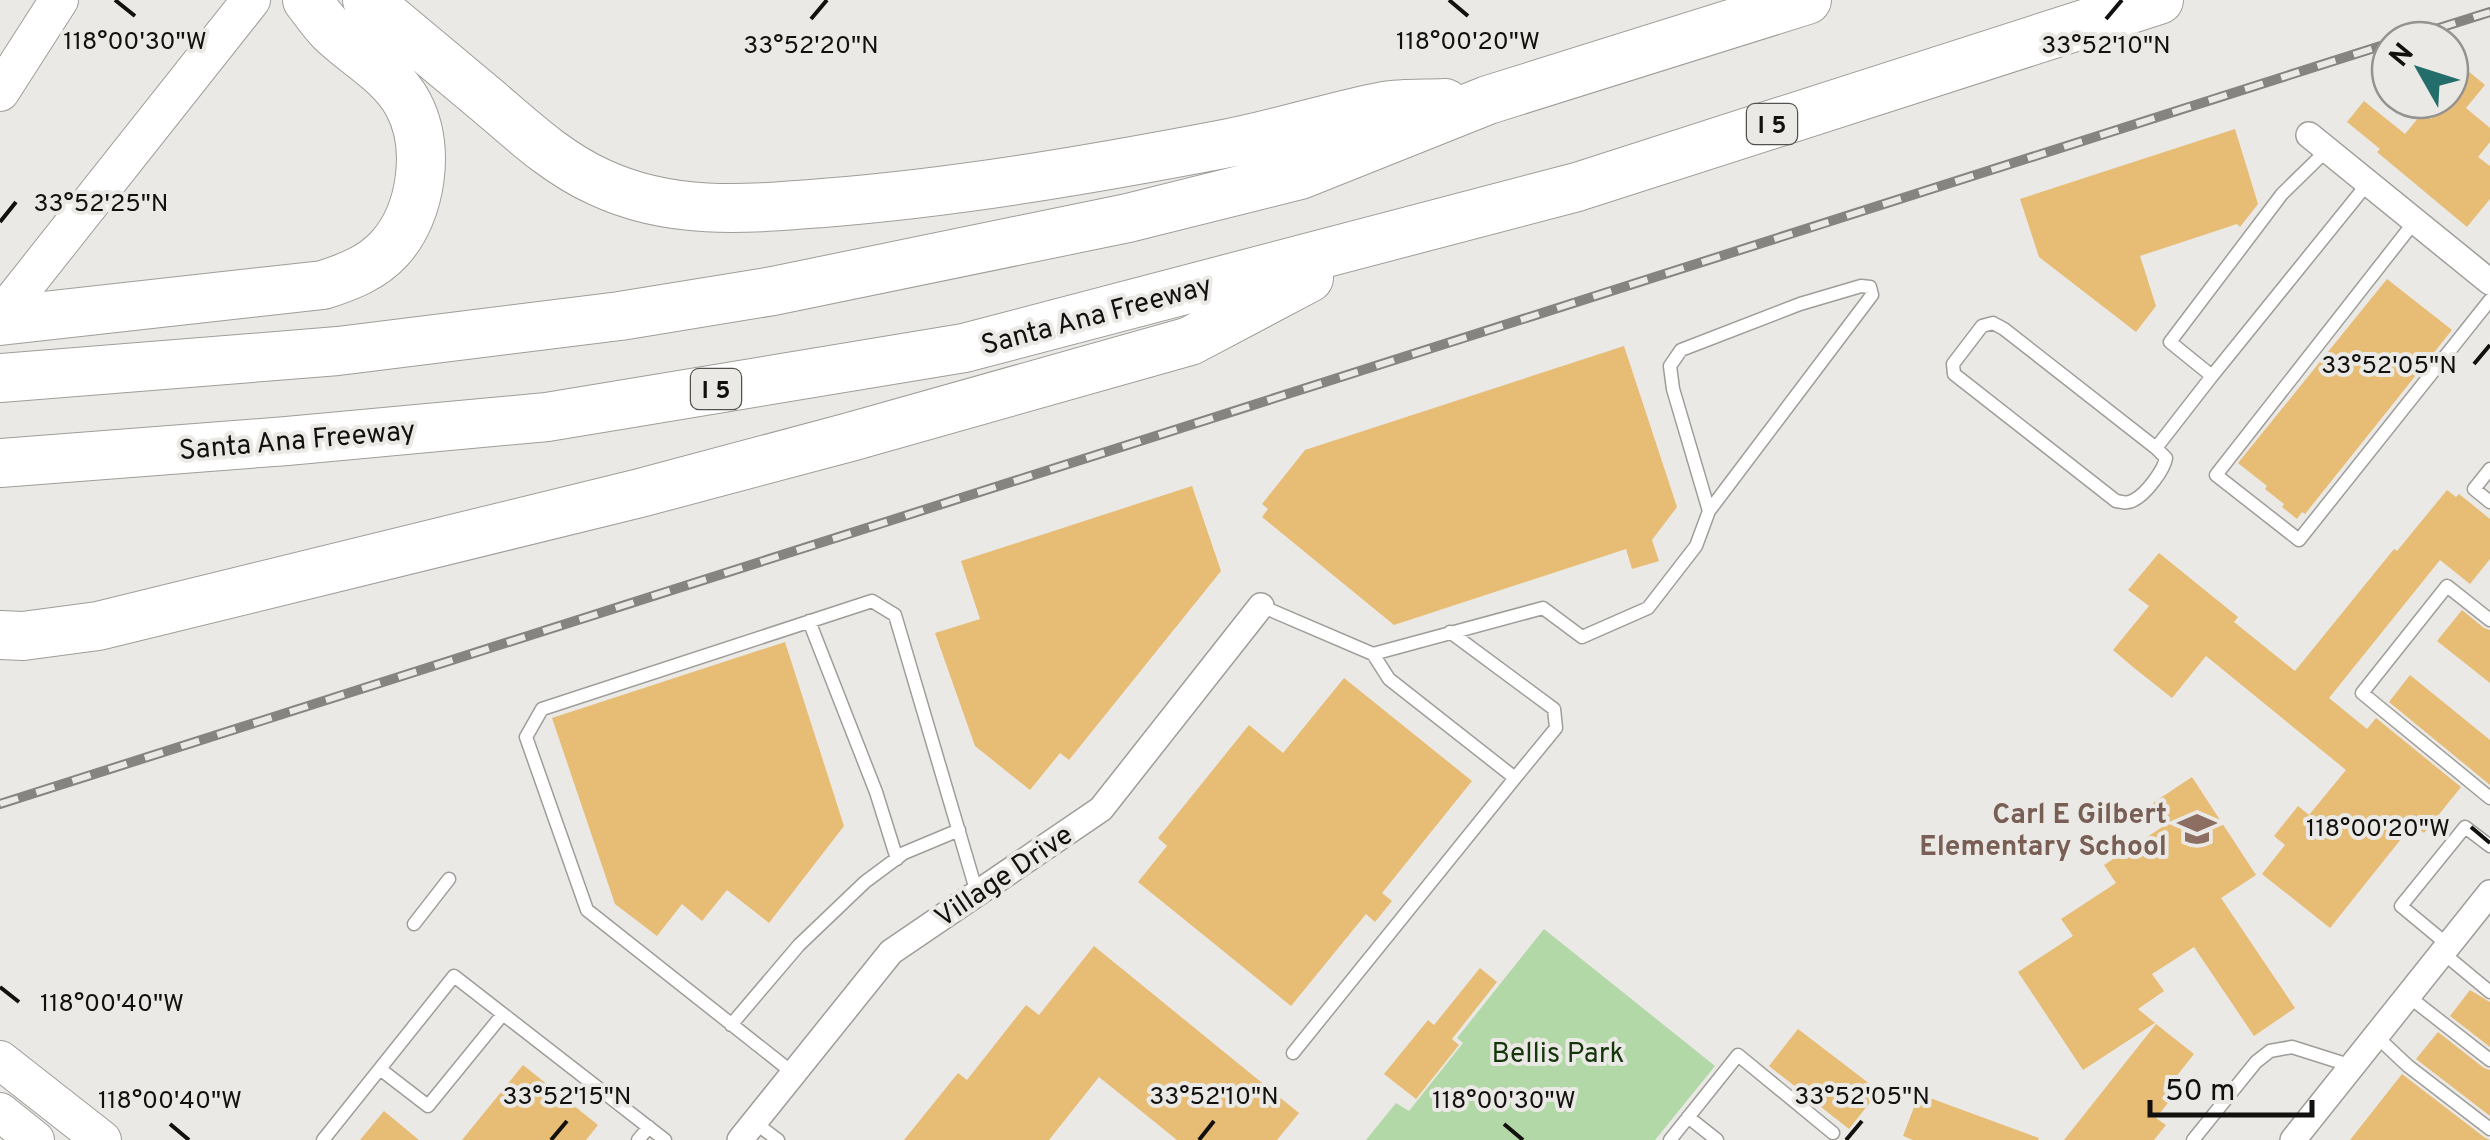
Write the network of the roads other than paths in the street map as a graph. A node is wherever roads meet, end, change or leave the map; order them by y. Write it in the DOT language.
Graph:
graph roads {
  1 [pos="60,0"];
  2 [pos="252,0"];
  3 [pos="307,0"];
  4 [pos="367,0"];
  5 [pos="1807,0"];
  6 [pos="2159,0"];
  7 [pos="0,92"];
  8 [pos="1488,100"];
  9 [pos="2318,143"];
  10 [pos="2368,184"];
  11 [pos="2414,221"];
  12 [pos="1383,239"];
  13 [pos="2490,282"];
  14 [pos="2490,300"];
  15 [pos="0,319"];
  16 [pos="2212,376"];
  17 [pos="0,378"];
  18 [pos="62,388"];
  19 [pos="0,407"];
  20 [pos="2156,448"];
  21 [pos="18,462"];
  22 [pos="2490,469"];
  23 [pos="2490,502"];
  24 [pos="1709,511"];
  25 [pos="1262,606"];
  26 [pos="2490,620"];
  27 [pos="809,621"];
  28 [pos="1450,632"];
  29 [pos="0,635"];
  30 [pos="1373,654"];
  31 [pos="1515,778"];
  32 [pos="2490,798"];
  33 [pos="960,830"];
  34 [pos="2490,846"];
  35 [pos="897,858"];
  36 [pos="449,880"];
  37 [pos="977,893"];
  38 [pos="2490,893"];
  39 [pos="414,924"];
  40 [pos="2446,949"];
  41 [pos="2490,992"];
  42 [pos="2408,996"];
  43 [pos="503,1014"];
  44 [pos="731,1024"];
  45 [pos="2376,1036"];
  46 [pos="1293,1053"];
  47 [pos="0,1060"];
  48 [pos="2490,1060"];
  49 [pos="2352,1066"];
  50 [pos="380,1069"];
  51 [pos="793,1073"];
  52 [pos="0,1112"];
  53 [pos="1688,1117"];
  54 [pos="649,1127"];
  55 [pos="2490,1129"];
  56 [pos="746,1131"];
  57 [pos="1833,1133"];
  58 [pos="35,1140"];
  59 [pos="102,1140"];
  60 [pos="323,1140"];
  61 [pos="638,1140"];
  62 [pos="666,1140"];
  63 [pos="778,1140"];
  64 [pos="1670,1140"];
  65 [pos="1717,1140"];
  66 [pos="2192,1140"];
  67 [pos="2293,1140"];
  1 -- 7 [label="main road"];
  2 -- 15 [label="main road"];
  3 -- 15 [label="highway"];
  4 -- 8 [label="highway"];
  5 -- 8 [label="highway"];
  6 -- 12 [label="highway, Santa Ana Freeway / I 5"];
  8 -- 18 [label="highway"];
  9 -- 10 [label="street"];
  9 -- 16 [label="lane"];
  10 -- 11 [label="street"];
  10 -- 16 [label="lane"];
  11 -- 13 [label="street"];
  11 -- 14 [label="lane"];
  12 -- 21 [label="highway, Santa Ana Freeway / I 5"];
  12 -- 29 [label="highway"];
  16 -- 20 [label="lane"];
  17 -- 18 [label="highway"];
  18 -- 19 [label="highway"];
  20 -- 20 [label="lane"];
  22 -- 23 [label="lane"];
  24 -- 24 [label="lane"];
  24 -- 28 [label="lane"];
  25 -- 30 [label="lane"];
  25 -- 37 [label="street, Village Drive"];
  26 -- 32 [label="lane"];
  27 -- 33 [label="lane"];
  27 -- 35 [label="lane"];
  27 -- 44 [label="lane"];
  28 -- 30 [label="lane"];
  28 -- 31 [label="lane"];
  30 -- 31 [label="lane"];
  31 -- 46 [label="lane"];
  33 -- 35 [label="lane"];
  33 -- 37 [label="lane"];
  34 -- 40 [label="lane"];
  35 -- 44 [label="lane"];
  36 -- 39 [label="lane"];
  37 -- 51 [label="street, Village Drive"];
  38 -- 40 [label="street"];
  40 -- 41 [label="lane"];
  40 -- 42 [label="street"];
  42 -- 45 [label="street"];
  42 -- 48 [label="lane"];
  43 -- 50 [label="lane"];
  43 -- 50 [label="lane"];
  43 -- 54 [label="lane"];
  44 -- 51 [label="lane"];
  45 -- 49 [label="street"];
  45 -- 55 [label="lane"];
  47 -- 59 [label="main road"];
  49 -- 66 [label="lane"];
  49 -- 67 [label="street"];
  50 -- 60 [label="lane"];
  51 -- 56 [label="street, Village Drive"];
  52 -- 58 [label="main road"];
  53 -- 57 [label="lane"];
  53 -- 64 [label="lane"];
  53 -- 65 [label="lane"];
  54 -- 61 [label="lane"];
  54 -- 62 [label="lane"];
  56 -- 63 [label="lane"];
}
